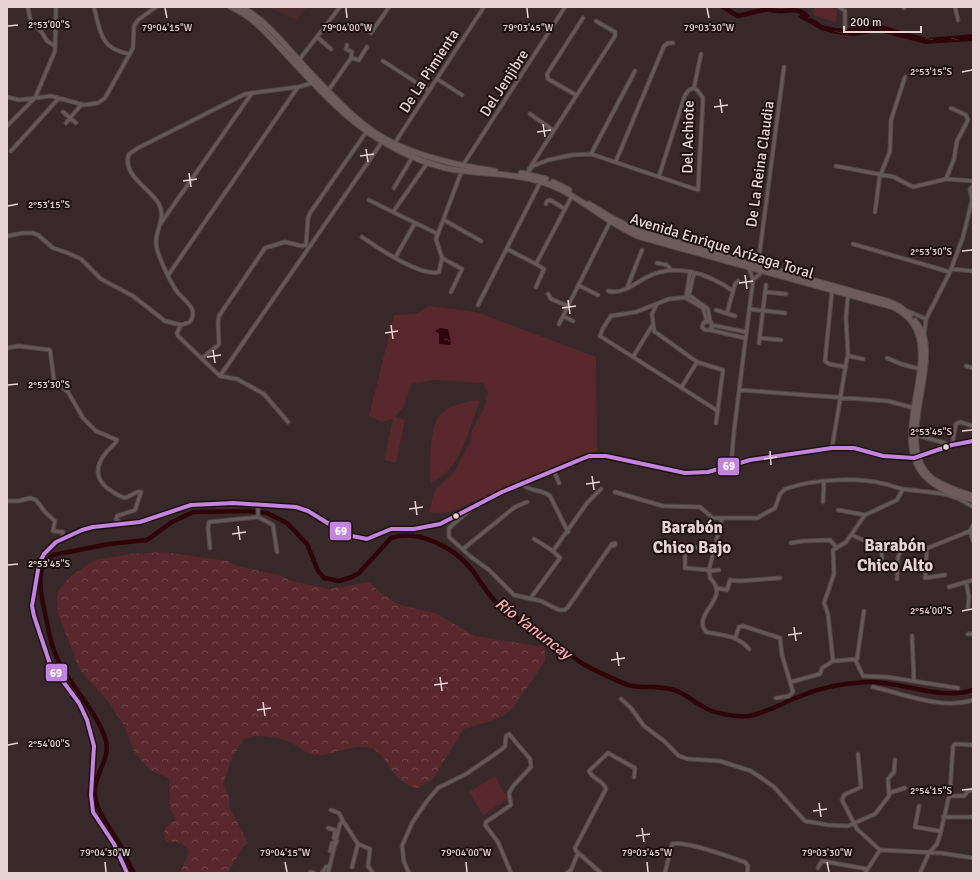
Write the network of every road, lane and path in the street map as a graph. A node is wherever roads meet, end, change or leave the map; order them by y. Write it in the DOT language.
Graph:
graph roads {
  1 [pos="28,7"];
  2 [pos="56,7"];
  3 [pos="94,7"];
  4 [pos="156,7"];
  5 [pos="231,7"];
  6 [pos="241,7"];
  7 [pos="340,7"];
  8 [pos="389,7"];
  9 [pos="484,7"];
  10 [pos="565,7"];
  11 [pos="839,7"];
  12 [pos="955,7"];
  13 [pos="584,18"];
  14 [pos="958,20"];
  15 [pos="596,21"];
  16 [pos="845,28"];
  17 [pos="371,33"];
  18 [pos="317,37"];
  19 [pos="674,44"];
  20 [pos="347,45"];
  21 [pos="55,46"];
  22 [pos="367,47"];
  23 [pos="331,49"];
  24 [pos="130,54"];
  25 [pos="701,54"];
  26 [pos="351,58"];
  27 [pos="299,60"];
  28 [pos="383,61"];
  29 [pos="784,66"];
  30 [pos="635,71"];
  31 [pos="905,77"];
  32 [pos="437,79"];
  33 [pos="316,82"];
  34 [pos="298,87"];
  35 [pos="694,88"];
  36 [pos="428,90"];
  37 [pos="328,91"];
  38 [pos="252,93"];
  39 [pos="462,95"];
  40 [pos="576,95"];
  41 [pos="35,98"];
  42 [pos="59,98"];
  43 [pos="8,99"];
  44 [pos="81,105"];
  45 [pos="951,108"];
  46 [pos="63,112"];
  47 [pos="530,114"];
  48 [pos="70,118"];
  49 [pos="66,123"];
  50 [pos="76,123"];
  51 [pos="7,126"];
  52 [pos="553,130"];
  53 [pos="367,131"];
  54 [pos="382,142"];
  55 [pos="393,146"];
  56 [pos="11,151"];
  57 [pos="591,154"];
  58 [pos="413,156"];
  59 [pos="616,161"];
  60 [pos="428,162"];
  61 [pos="836,166"];
  62 [pos="464,169"];
  63 [pos="526,174"];
  64 [pos="881,174"];
  65 [pos="659,176"];
  66 [pos="946,179"];
  67 [pos="973,180"];
  68 [pos="541,181"];
  69 [pos="973,186"];
  70 [pos="394,188"];
  71 [pos="572,196"];
  72 [pos="369,200"];
  73 [pos="546,204"];
  74 [pos="565,209"];
  75 [pos="393,212"];
  76 [pos="875,212"];
  77 [pos="968,218"];
  78 [pos="444,220"];
  79 [pos="611,220"];
  80 [pos="973,221"];
  81 [pos="162,223"];
  82 [pos="415,223"];
  83 [pos="438,234"];
  84 [pos="7,236"];
  85 [pos="362,238"];
  86 [pos="481,241"];
  87 [pos="853,244"];
  88 [pos="507,249"];
  89 [pos="642,250"];
  90 [pos="395,258"];
  91 [pos="442,258"];
  92 [pos="657,263"];
  93 [pos="536,264"];
  94 [pos="758,265"];
  95 [pos="749,268"];
  96 [pos="672,270"];
  97 [pos="951,270"];
  98 [pos="762,272"];
  99 [pos="973,272"];
  100 [pos="692,273"];
  101 [pos="169,274"];
  102 [pos="753,280"];
  103 [pos="738,281"];
  104 [pos="578,285"];
  105 [pos="766,285"];
  106 [pos="536,287"];
  107 [pos="627,288"];
  108 [pos="608,291"];
  109 [pos="733,291"];
  110 [pos="832,291"];
  111 [pos="451,292"];
  112 [pos="765,292"];
  113 [pos="548,294"];
  114 [pos="786,294"];
  115 [pos="852,294"];
  116 [pos="598,295"];
  117 [pos="688,297"];
  118 [pos="659,302"];
  119 [pos="478,305"];
  120 [pos="568,306"];
  121 [pos="748,309"];
  122 [pos="716,310"];
  123 [pos="763,310"];
  124 [pos="905,310"];
  125 [pos="727,313"];
  126 [pos="785,313"];
  127 [pos="563,316"];
  128 [pos="735,316"];
  129 [pos="926,319"];
  130 [pos="573,321"];
  131 [pos="710,322"];
  132 [pos="559,324"];
  133 [pos="181,326"];
  134 [pos="652,326"];
  135 [pos="710,330"];
  136 [pos="746,332"];
  137 [pos="745,338"];
  138 [pos="760,338"];
  139 [pos="924,338"];
  140 [pos="781,340"];
  141 [pos="759,343"];
  142 [pos="7,348"];
  143 [pos="848,356"];
  144 [pos="633,357"];
  145 [pos="203,358"];
  146 [pos="887,358"];
  147 [pos="863,359"];
  148 [pos="697,362"];
  149 [pos="966,366"];
  150 [pos="846,367"];
  151 [pos="973,368"];
  152 [pos="920,369"];
  153 [pos="220,376"];
  154 [pos="681,388"];
  155 [pos="739,390"];
  156 [pos="841,398"];
  157 [pos="914,408"];
  158 [pos="718,410"];
  159 [pos="288,422"];
  160 [pos="716,424"];
  161 [pos="973,426"];
  162 [pos="916,435"];
  163 [pos="973,441"];
  164 [pos="950,446"];
  165 [pos="832,448"];
  166 [pos="916,457"];
  167 [pos="731,466"];
  168 [pos="554,471"];
  169 [pos="824,482"];
  170 [pos="522,484"];
  171 [pos="559,484"];
  172 [pos="602,489"];
  173 [pos="903,489"];
  174 [pos="615,492"];
  175 [pos="973,496"];
  176 [pos="965,498"];
  177 [pos="973,500"];
  178 [pos="7,501"];
  179 [pos="527,502"];
  180 [pos="823,502"];
  181 [pos="258,507"];
  182 [pos="473,507"];
  183 [pos="973,507"];
  184 [pos="838,510"];
  185 [pos="865,515"];
  186 [pos="258,516"];
  187 [pos="722,518"];
  188 [pos="123,524"];
  189 [pos="973,526"];
  190 [pos="970,531"];
  191 [pos="568,532"];
  192 [pos="852,535"];
  193 [pos="62,538"];
  194 [pos="534,539"];
  195 [pos="973,541"];
  196 [pos="791,543"];
  197 [pos="611,546"];
  198 [pos="836,547"];
  199 [pos="210,548"];
  200 [pos="714,548"];
  201 [pos="927,548"];
  202 [pos="463,549"];
  203 [pos="553,551"];
  204 [pos="277,552"];
  205 [pos="882,558"];
  206 [pos="719,570"];
  207 [pos="708,571"];
  208 [pos="945,575"];
  209 [pos="780,578"];
  210 [pos="897,578"];
  211 [pos="973,580"];
  212 [pos="966,582"];
  213 [pos="949,587"];
  214 [pos="717,588"];
  215 [pos="530,599"];
  216 [pos="968,607"];
  217 [pos="864,611"];
  218 [pos="968,634"];
  219 [pos="973,634"];
  220 [pos="912,636"];
  221 [pos="735,638"];
  222 [pos="749,649"];
  223 [pos="855,659"];
  224 [pos="833,661"];
  225 [pos="914,681"];
  226 [pos="791,682"];
  227 [pos="873,687"];
  228 [pos="958,688"];
  229 [pos="776,698"];
  230 [pos="621,699"];
  231 [pos="973,700"];
  232 [pos="973,745"];
  233 [pos="858,754"];
  234 [pos="895,760"];
  235 [pos="634,777"];
  236 [pos="905,788"];
  237 [pos="973,790"];
  238 [pos="889,793"];
  239 [pos="949,796"];
  240 [pos="919,806"];
  241 [pos="331,810"];
  242 [pos="943,817"];
  243 [pos="973,817"];
  244 [pos="343,821"];
  245 [pos="853,824"];
  246 [pos="328,828"];
  247 [pos="940,831"];
  248 [pos="337,842"];
  249 [pos="358,844"];
  250 [pos="880,850"];
  251 [pos="330,851"];
  252 [pos="578,853"];
  253 [pos="929,853"];
  254 [pos="973,858"];
  255 [pos="330,866"];
  256 [pos="352,867"];
  257 [pos="818,868"];
  258 [pos="866,871"];
  259 [pos="310,872"];
  260 [pos="127,873"];
  261 [pos="314,873"];
  262 [pos="322,873"];
  263 [pos="328,873"];
  264 [pos="373,873"];
  265 [pos="409,873"];
  266 [pos="511,873"];
  267 [pos="567,873"];
  268 [pos="601,873"];
  269 [pos="665,873"];
  270 [pos="747,873"];
  271 [pos="920,873"];
  1 -- 21 [label="street"];
  2 -- 21 [label="street"];
  3 -- 24 [label="street"];
  4 -- 24 [label="street"];
  5 -- 33 [label="main road, Avenida Enrique Arízaga Toral"];
  6 -- 27 [label="main road, Avenida Enrique Arízaga Toral"];
  7 -- 18 [label="street"];
  8 -- 17 [label="street"];
  9 -- 32 [label="street, De La Pimienta"];
  10 -- 62 [label="street, Del Jenjibre"];
  11 -- 16 [label="street"];
  12 -- 14 [label="street"];
  13 -- 40 [label="street"];
  15 -- 40 [label="street"];
  18 -- 23 [label="street"];
  18 -- 27 [label="street"];
  19 -- 59 [label="street"];
  20 -- 26 [label="street"];
  21 -- 41 [label="street"];
  22 -- 26 [label="street"];
  24 -- 44 [label="street"];
  25 -- 35 [label="street"];
  26 -- 37 [label="street"];
  27 -- 33 [label="main road, Avenida Enrique Arízaga Toral"];
  28 -- 36 [label="street"];
  29 -- 94 [label="street, De La Reina Claudia"];
  30 -- 57 [label="street"];
  31 -- 64 [label="street"];
  32 -- 36 [label="street, De La Pimienta"];
  32 -- 39 [label="street"];
  33 -- 34 [label="street"];
  33 -- 37 [label="main road, Avenida Enrique Arízaga Toral"];
  33 -- 53 [label="main road, Avenida Enrique Arízaga Toral"];
  34 -- 38 [label="street"];
  34 -- 101 [label="street"];
  35 -- 65 [label="street, Del Achiote"];
  35 -- 65 [label="street, Del Achiote"];
  36 -- 55 [label="street, De La Pimienta"];
  37 -- 55 [label="main road, Avenida Enrique Arízaga Toral"];
  38 -- 81 [label="street"];
  38 -- 81 [label="street"];
  40 -- 52 [label="street"];
  41 -- 42 [label="street"];
  41 -- 43 [label="street"];
  41 -- 51 [label="street"];
  42 -- 44 [label="street"];
  42 -- 56 [label="street"];
  44 -- 48 [label="street"];
  45 -- 66 [label="street"];
  46 -- 48 [label="street"];
  47 -- 52 [label="street"];
  48 -- 49 [label="street"];
  48 -- 50 [label="street"];
  52 -- 63 [label="street"];
  53 -- 54 [label="main road, Avenida Enrique Arízaga Toral"];
  53 -- 145 [label="street"];
  54 -- 55 [label="main road, Avenida Enrique Arízaga Toral"];
  54 -- 153 [label="street"];
  55 -- 58 [label="main road, Avenida Enrique Arízaga Toral"];
  55 -- 62 [label="main road, Avenida Enrique Arízaga Toral"];
  57 -- 59 [label="street"];
  57 -- 63 [label="street"];
  58 -- 60 [label="main road, Avenida Enrique Arízaga Toral"];
  58 -- 70 [label="street"];
  59 -- 65 [label="street"];
  60 -- 62 [label="main road, Avenida Enrique Arízaga Toral"];
  60 -- 75 [label="street"];
  61 -- 64 [label="street"];
  62 -- 63 [label="main road, Avenida Enrique Arízaga Toral"];
  62 -- 78 [label="street, Del Jenjibre"];
  63 -- 68 [label="main road, Avenida Enrique Arízaga Toral"];
  63 -- 79 [label="main road, Avenida Enrique Arízaga Toral"];
  64 -- 66 [label="street"];
  64 -- 76 [label="street"];
  66 -- 67 [label="street"];
  68 -- 71 [label="main road, Avenida Enrique Arízaga Toral"];
  68 -- 88 [label="street"];
  69 -- 77 [label="street"];
  71 -- 74 [label="street"];
  71 -- 79 [label="main road, Avenida Enrique Arízaga Toral"];
  72 -- 75 [label="street"];
  73 -- 74 [label="street"];
  74 -- 93 [label="street"];
  75 -- 82 [label="street"];
  77 -- 80 [label="street"];
  77 -- 97 [label="street"];
  78 -- 83 [label="street, Del Jenjibre"];
  78 -- 86 [label="street"];
  79 -- 94 [label="main road, Avenida Enrique Arízaga Toral"];
  79 -- 95 [label="main road, Avenida Enrique Arízaga Toral"];
  79 -- 104 [label="street"];
  81 -- 101 [label="street"];
  82 -- 83 [label="street"];
  82 -- 90 [label="street"];
  83 -- 91 [label="street"];
  84 -- 133 [label="street"];
  85 -- 90 [label="street"];
  87 -- 97 [label="street"];
  88 -- 93 [label="street"];
  88 -- 119 [label="street"];
  89 -- 107 [label="street"];
  90 -- 91 [label="street"];
  91 -- 111 [label="street"];
  92 -- 96 [label="street"];
  93 -- 106 [label="street"];
  94 -- 115 [label="main road, Avenida Enrique Arízaga Toral"];
  95 -- 98 [label="main road, Avenida Enrique Arízaga Toral"];
  95 -- 102 [label="street"];
  96 -- 100 [label="street"];
  96 -- 107 [label="street"];
  97 -- 99 [label="street"];
  97 -- 129 [label="street"];
  98 -- 102 [label="street"];
  98 -- 110 [label="main road, Avenida Enrique Arízaga Toral"];
  100 -- 109 [label="street"];
  100 -- 117 [label="street"];
  101 -- 133 [label="street"];
  102 -- 121 [label="street"];
  103 -- 109 [label="street"];
  104 -- 116 [label="street"];
  104 -- 120 [label="street"];
  105 -- 112 [label="street"];
  107 -- 108 [label="street"];
  109 -- 125 [label="street"];
  110 -- 115 [label="main road, Avenida Enrique Arízaga Toral"];
  110 -- 150 [label="street"];
  112 -- 114 [label="street"];
  112 -- 123 [label="street"];
  113 -- 120 [label="street"];
  115 -- 124 [label="main road, Avenida Enrique Arízaga Toral"];
  115 -- 143 [label="street"];
  115 -- 152 [label="main road, Avenida Enrique Arízaga Toral"];
  117 -- 118 [label="street"];
  117 -- 131 [label="street"];
  118 -- 134 [label="street"];
  118 -- 144 [label="street"];
  120 -- 127 [label="street"];
  121 -- 123 [label="street"];
  121 -- 136 [label="street"];
  122 -- 125 [label="street"];
  123 -- 126 [label="street"];
  123 -- 138 [label="street"];
  124 -- 129 [label="street"];
  124 -- 139 [label="main road, Avenida Enrique Arízaga Toral"];
  125 -- 128 [label="street"];
  127 -- 130 [label="street"];
  127 -- 132 [label="street"];
  129 -- 139 [label="street"];
  131 -- 135 [label="street"];
  131 -- 135 [label="street"];
  131 -- 136 [label="street"];
  133 -- 145 [label="street"];
  134 -- 144 [label="street"];
  134 -- 148 [label="street"];
  135 -- 137 [label="street"];
  136 -- 137 [label="street"];
  137 -- 155 [label="street"];
  138 -- 140 [label="street"];
  138 -- 141 [label="street"];
  139 -- 162 [label="main road, Avenida Enrique Arízaga Toral"];
  142 -- 188 [label="street"];
  143 -- 147 [label="street"];
  143 -- 150 [label="street"];
  144 -- 154 [label="street"];
  145 -- 153 [label="street"];
  146 -- 152 [label="street"];
  148 -- 154 [label="street"];
  148 -- 158 [label="street"];
  149 -- 151 [label="street"];
  150 -- 156 [label="street"];
  152 -- 157 [label="main road, Avenida Enrique Arízaga Toral"];
  153 -- 159 [label="street"];
  154 -- 158 [label="street"];
  155 -- 156 [label="street"];
  155 -- 167 [label="street"];
  156 -- 157 [label="street"];
  156 -- 165 [label="street"];
  157 -- 166 [label="main road, Avenida Enrique Arízaga Toral"];
  158 -- 160 [label="street"];
  161 -- 164 [label="street"];
  162 -- 164 [label="street"];
  162 -- 166 [label="main road, Avenida Enrique Arízaga Toral"];
  163 -- 164 [label="street"];
  164 -- 166 [label="street"];
  165 -- 166 [label="street"];
  165 -- 167 [label="street"];
  166 -- 176 [label="main road, Avenida Enrique Arízaga Toral"];
  167 -- 168 [label="street"];
  168 -- 170 [label="street"];
  168 -- 171 [label="street"];
  169 -- 173 [label="street"];
  169 -- 180 [label="street"];
  169 -- 187 [label="street"];
  170 -- 182 [label="street"];
  170 -- 191 [label="street"];
  172 -- 191 [label="street"];
  173 -- 176 [label="street"];
  173 -- 185 [label="street"];
  174 -- 187 [label="street"];
  175 -- 176 [label="main road, Avenida Enrique Arízaga Toral"];
  176 -- 177 [label="main road, Avenida Enrique Arízaga Toral"];
  176 -- 183 [label="street"];
  178 -- 193 [label="street"];
  179 -- 202 [label="street"];
  181 -- 182 [label="street"];
  181 -- 186 [label="street"];
  181 -- 188 [label="street"];
  182 -- 202 [label="street"];
  184 -- 185 [label="street"];
  185 -- 192 [label="street"];
  186 -- 199 [label="street"];
  186 -- 204 [label="street"];
  187 -- 200 [label="street"];
  188 -- 193 [label="street"];
  189 -- 190 [label="street"];
  190 -- 195 [label="street"];
  190 -- 201 [label="street"];
  191 -- 203 [label="street"];
  192 -- 198 [label="street"];
  192 -- 205 [label="street"];
  193 -- 260 [label="street"];
  194 -- 203 [label="street"];
  196 -- 198 [label="street"];
  197 -- 215 [label="street"];
  198 -- 224 [label="street"];
  200 -- 207 [label="street"];
  200 -- 207 [label="street"];
  201 -- 208 [label="street"];
  201 -- 210 [label="street"];
  202 -- 215 [label="street"];
  203 -- 215 [label="street"];
  206 -- 207 [label="street"];
  207 -- 214 [label="street"];
  209 -- 214 [label="street"];
  211 -- 212 [label="street"];
  212 -- 213 [label="street"];
  212 -- 216 [label="street"];
  214 -- 221 [label="street"];
  217 -- 223 [label="street"];
  218 -- 219 [label="street"];
  220 -- 225 [label="street"];
  221 -- 222 [label="street"];
  221 -- 226 [label="street"];
  223 -- 224 [label="street"];
  223 -- 225 [label="street"];
  224 -- 226 [label="street"];
  225 -- 228 [label="street"];
  226 -- 229 [label="street"];
  227 -- 231 [label="street"];
  230 -- 245 [label="street"];
  232 -- 239 [label="street"];
  233 -- 245 [label="street"];
  234 -- 238 [label="street"];
  235 -- 252 [label="street"];
  236 -- 238 [label="street"];
  237 -- 239 [label="street"];
  238 -- 245 [label="street"];
  239 -- 242 [label="street"];
  240 -- 247 [label="street"];
  241 -- 244 [label="street"];
  242 -- 243 [label="street"];
  242 -- 247 [label="street"];
  244 -- 248 [label="street"];
  244 -- 249 [label="street"];
  245 -- 250 [label="street"];
  246 -- 248 [label="street"];
  247 -- 253 [label="street"];
  248 -- 251 [label="street"];
  248 -- 255 [label="street"];
  249 -- 256 [label="street"];
  249 -- 264 [label="street"];
  250 -- 253 [label="street"];
  250 -- 258 [label="street"];
  252 -- 267 [label="street"];
  252 -- 268 [label="street"];
  253 -- 254 [label="street"];
  253 -- 271 [label="street"];
  255 -- 262 [label="street"];
  255 -- 263 [label="street"];
  257 -- 258 [label="street"];
  259 -- 261 [label="street"];
  265 -- 266 [label="street"];
  269 -- 270 [label="street"];
}
